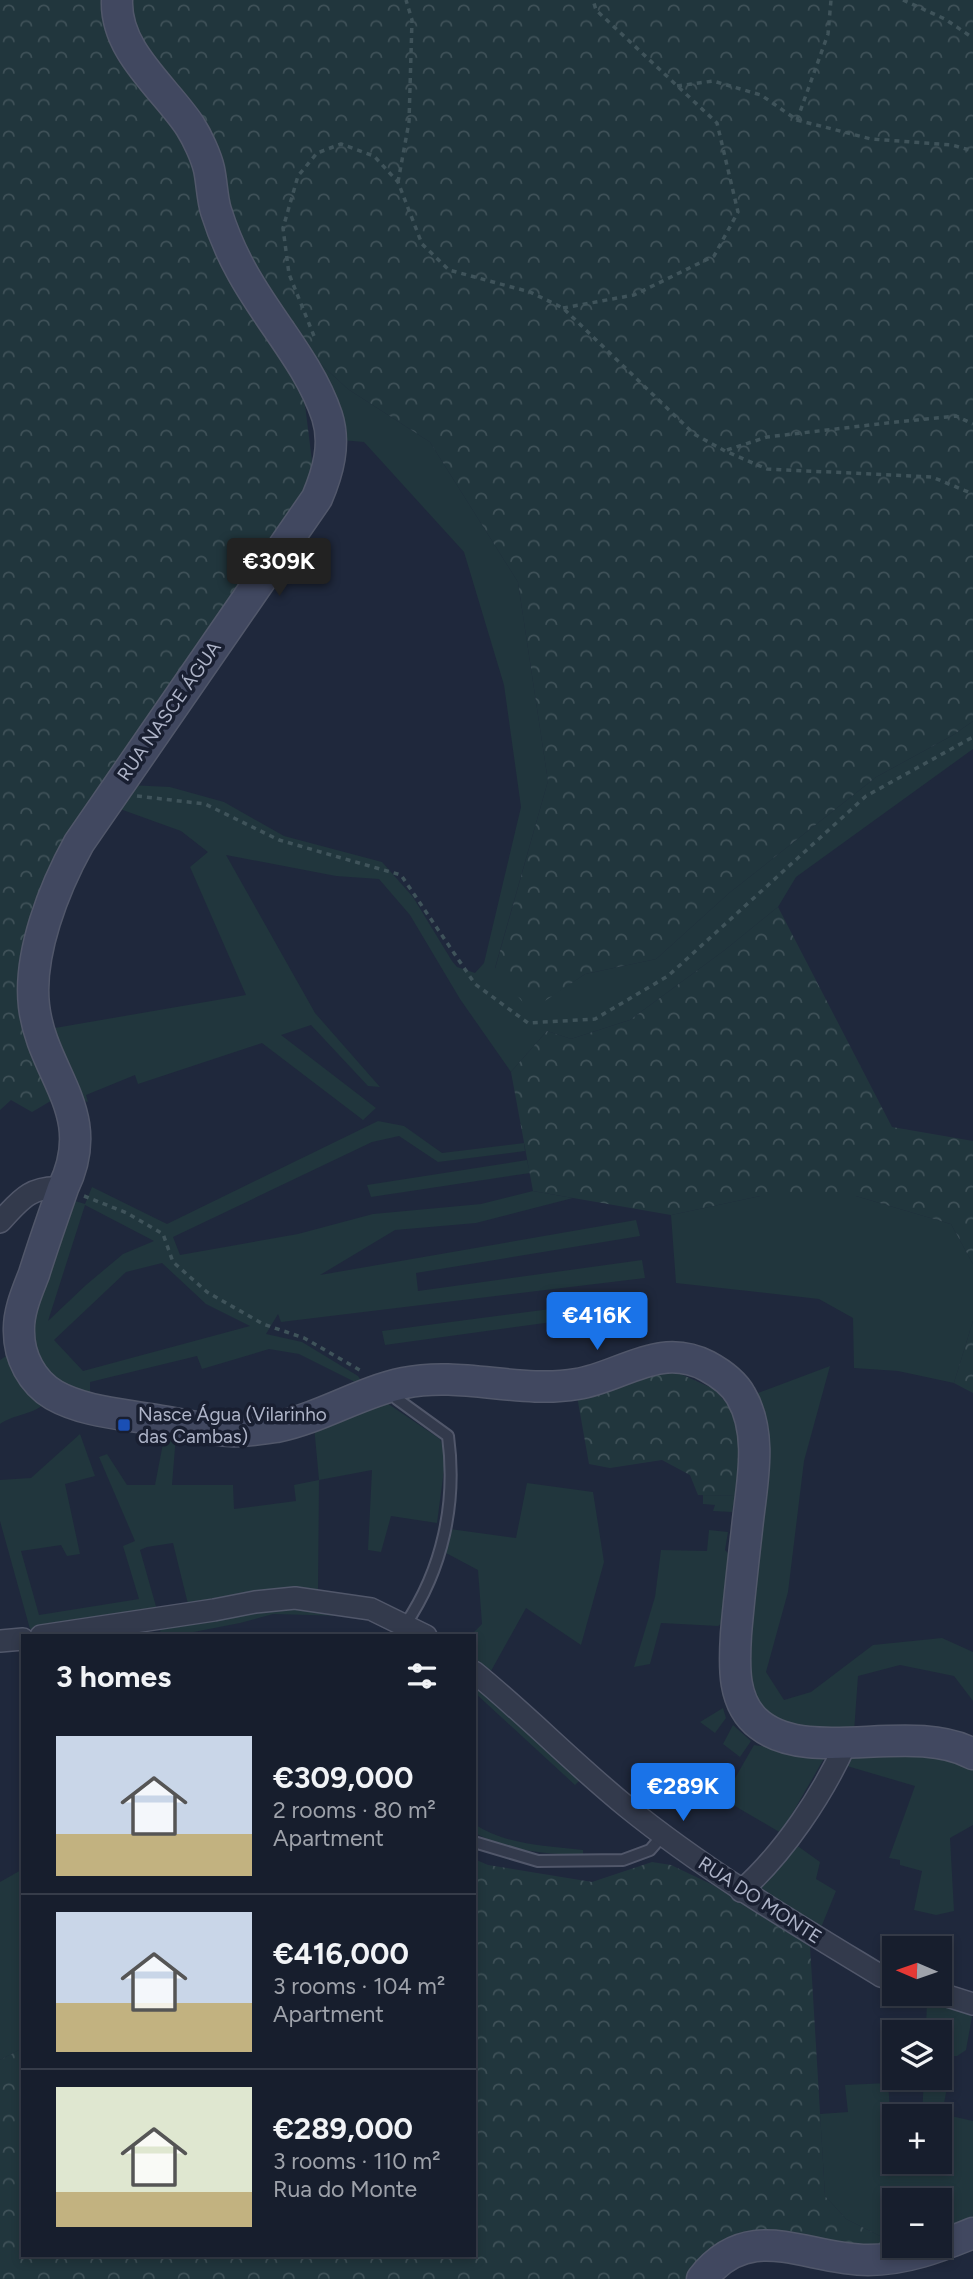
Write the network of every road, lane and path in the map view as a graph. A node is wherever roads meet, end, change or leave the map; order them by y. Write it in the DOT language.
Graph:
graph roads {
  1 [pos="117,0"];
  2 [pos="406,0"];
  3 [pos="593,0"];
  4 [pos="831,0"];
  5 [pos="903,0"];
  6 [pos="973,38"];
  7 [pos="677,86"];
  8 [pos="797,120"];
  9 [pos="973,150"];
  10 [pos="397,182"];
  11 [pos="563,308"];
  12 [pos="314,337"];
  13 [pos="973,424"];
  14 [pos="725,451"];
  15 [pos="973,494"];
  16 [pos="973,737"];
  17 [pos="115,789"];
  18 [pos="63,1188"];
  19 [pos="0,1222"];
  20 [pos="390,1387"];
  21 [pos="405,1625"];
  22 [pos="54,1634"];
  23 [pos="422,1634"];
  24 [pos="21,1639"];
  25 [pos="0,1641"];
  26 [pos="476,1674"];
  27 [pos="846,1742"];
  28 [pos="973,1754"];
  29 [pos="663,1835"];
  30 [pos="476,1843"];
  31 [pos="741,1891"];
  32 [pos="882,1976"];
  33 [pos="952,1997"];
  34 [pos="973,2004"];
  35 [pos="973,2233"];
  36 [pos="702,2279"];
  1 -- 17 [label="main road, RUA NASCE ÁGUA"];
  2 -- 10 [label="path"];
  3 -- 7 [label="path"];
  4 -- 8 [label="path"];
  5 -- 6 [label="path"];
  7 -- 8 [label="path"];
  7 -- 11 [label="path"];
  8 -- 9 [label="path"];
  10 -- 11 [label="path"];
  10 -- 12 [label="path"];
  11 -- 14 [label="path"];
  13 -- 14 [label="path"];
  14 -- 15 [label="path"];
  16 -- 17 [label="path"];
  17 -- 18 [label="main road, RUA NASCE ÁGUA"];
  18 -- 19 [label="street"];
  18 -- 20 [label="path"];
  18 -- 20 [label="main road, RUA NASCE ÁGUA"];
  20 -- 21 [label="lane"];
  20 -- 27 [label="main road, RUA NASCE ÁGUA"];
  21 -- 22 [label="street"];
  21 -- 23 [label="street"];
  24 -- 25 [label="street"];
  26 -- 29 [label="street, RUA DO MONTE"];
  27 -- 28 [label="main road, RUA NASCE ÁGUA"];
  27 -- 31 [label="street"];
  29 -- 30 [label="lane"];
  29 -- 31 [label="street, RUA DO MONTE"];
  31 -- 32 [label="street, RUA DO MONTE"];
  33 -- 34 [label="street"];
  35 -- 36 [label="main road"];
}
